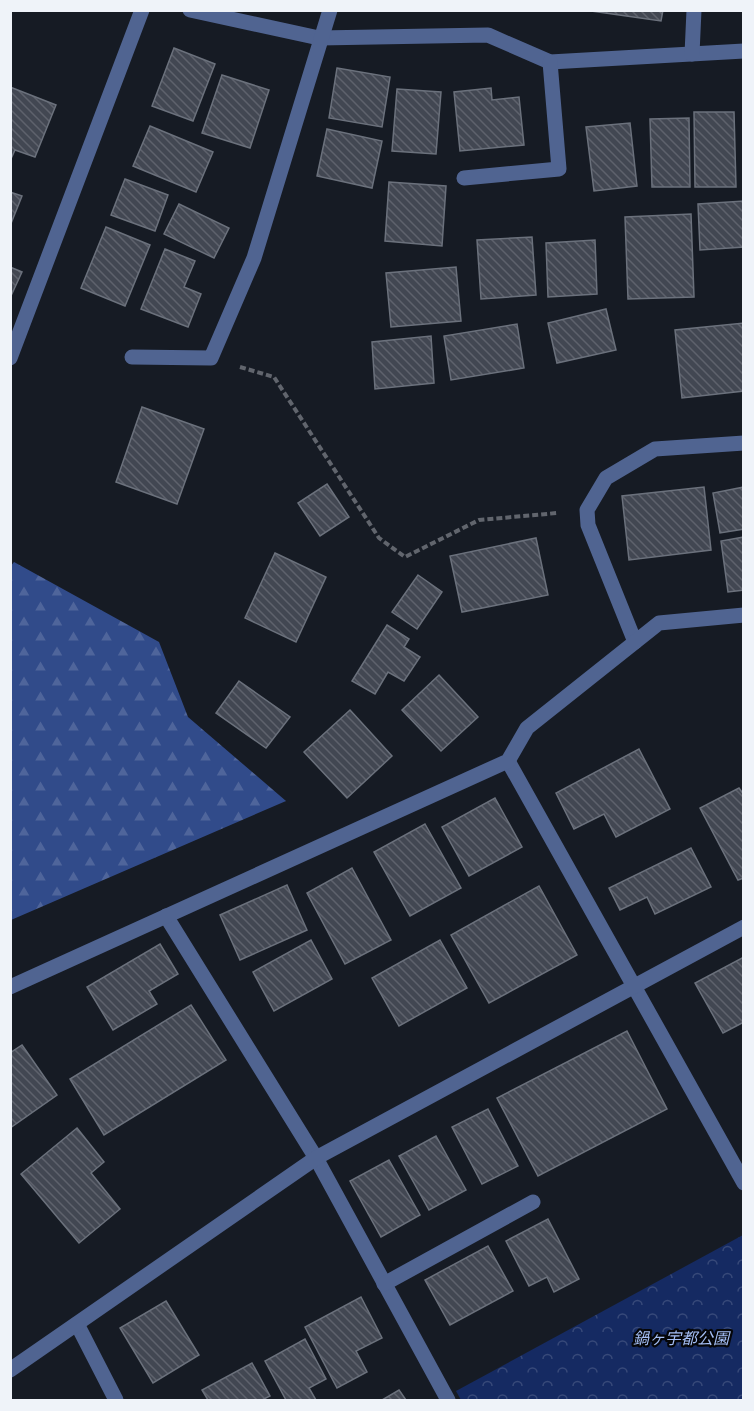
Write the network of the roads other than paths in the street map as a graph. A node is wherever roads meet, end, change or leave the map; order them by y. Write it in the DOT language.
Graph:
graph roads {
  1 [pos="142,10"];
  2 [pos="190,10"];
  3 [pos="330,10"];
  4 [pos="694,10"];
  5 [pos="319,38"];
  6 [pos="744,51"];
  7 [pos="692,54"];
  8 [pos="550,62"];
  9 [pos="465,178"];
  10 [pos="132,357"];
  11 [pos="10,358"];
  12 [pos="744,443"];
  13 [pos="744,615"];
  14 [pos="635,642"];
  15 [pos="508,761"];
  16 [pos="166,916"];
  17 [pos="744,927"];
  18 [pos="634,986"];
  19 [pos="10,987"];
  20 [pos="316,1158"];
  21 [pos="744,1183"];
  22 [pos="533,1202"];
  23 [pos="384,1284"];
  24 [pos="77,1324"];
  25 [pos="10,1370"];
  26 [pos="116,1401"];
  27 [pos="448,1401"];
  1 -- 11 [label="street"];
  2 -- 5 [label="street"];
  3 -- 5 [label="street"];
  4 -- 7 [label="street"];
  5 -- 8 [label="street"];
  5 -- 10 [label="street"];
  6 -- 7 [label="street"];
  7 -- 8 [label="street"];
  8 -- 9 [label="street"];
  12 -- 14 [label="street"];
  13 -- 14 [label="street"];
  14 -- 15 [label="street"];
  15 -- 16 [label="street"];
  15 -- 18 [label="street"];
  16 -- 19 [label="street"];
  16 -- 20 [label="street"];
  17 -- 18 [label="street"];
  18 -- 20 [label="street"];
  18 -- 21 [label="street"];
  20 -- 23 [label="street"];
  20 -- 24 [label="street"];
  22 -- 23 [label="street"];
  23 -- 27 [label="street"];
  24 -- 25 [label="street"];
  24 -- 26 [label="street"];
}
